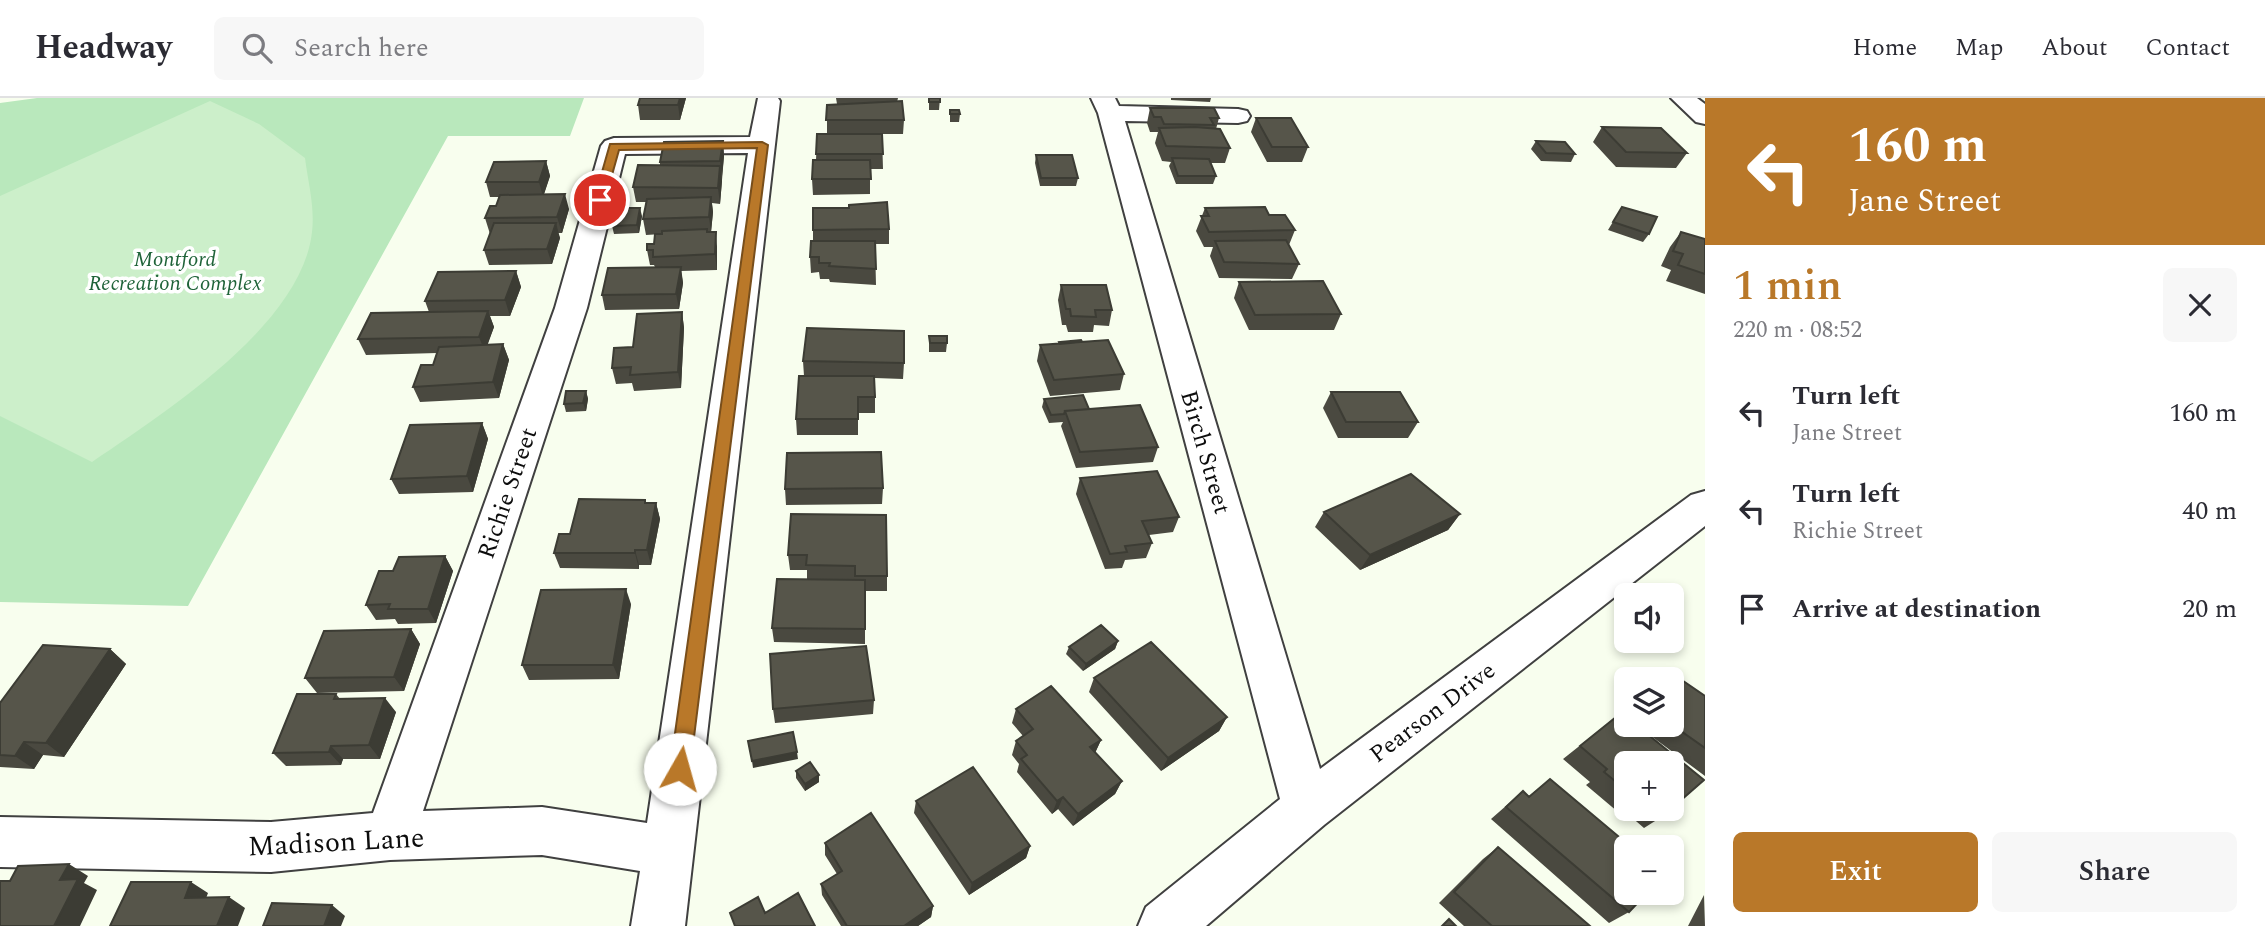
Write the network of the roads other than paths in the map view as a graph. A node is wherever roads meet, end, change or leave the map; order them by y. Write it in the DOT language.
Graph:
graph roads {
  1 [pos="1683,98"];
  2 [pos="768,101"];
  3 [pos="1106,105"];
  4 [pos="1238,116"];
  5 [pos="1705,117"];
  6 [pos="762,145"];
  7 [pos="1705,505"];
  8 [pos="1307,808"];
  9 [pos="390,836"];
  10 [pos="0,842"];
  11 [pos="670,851"];
  12 [pos="658,926"];
  13 [pos="1165,926"];
  1 -- 5 [label="street"];
  2 -- 6 [label="street"];
  3 -- 4 [label="street"];
  3 -- 8 [label="street, Birch Street"];
  6 -- 9 [label="street, Richie Street"];
  6 -- 11 [label="street"];
  7 -- 8 [label="street, Pearson Drive"];
  8 -- 13 [label="street, Pearson Drive"];
  9 -- 10 [label="street, Madison Lane"];
  9 -- 11 [label="street, Madison Lane"];
  11 -- 12 [label="street"];
}
